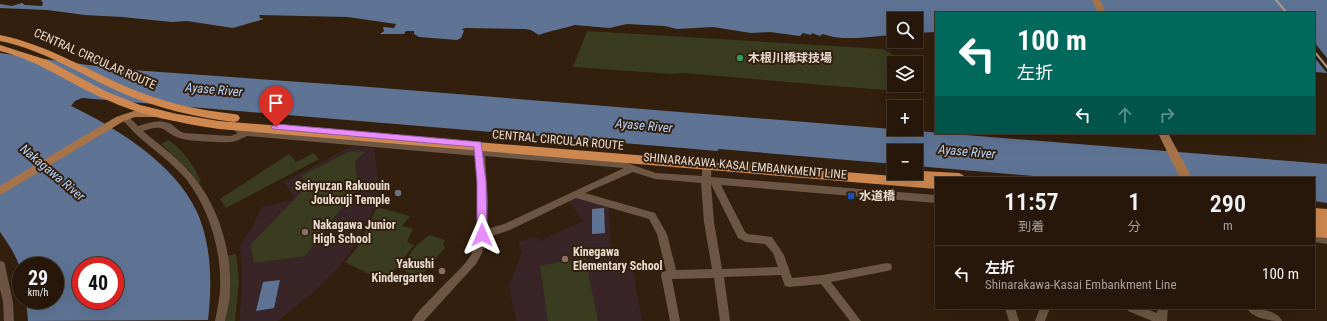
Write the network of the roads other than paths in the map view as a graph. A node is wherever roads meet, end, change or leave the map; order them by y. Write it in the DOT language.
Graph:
graph roads {
  1 [pos="1096,0"];
  2 [pos="1102,12"];
  3 [pos="0,38"];
  4 [pos="0,48"];
  5 [pos="120,119"];
  6 [pos="229,123"];
  7 [pos="137,130"];
  8 [pos="246,133"];
  9 [pos="1164,135"];
  10 [pos="479,148"];
  11 [pos="639,157"];
  12 [pos="707,162"];
  13 [pos="635,169"];
  14 [pos="887,172"];
  15 [pos="923,175"];
  16 [pos="946,177"];
  17 [pos="1185,177"];
  18 [pos="705,180"];
  19 [pos="716,181"];
  20 [pos="935,184"];
  21 [pos="935,184"];
  22 [pos="0,191"];
  23 [pos="575,194"];
  24 [pos="935,199"];
  25 [pos="1315,208"];
  26 [pos="1327,210"];
  27 [pos="1315,213"];
  28 [pos="1327,214"];
  29 [pos="1315,221"];
  30 [pos="1327,222"];
  31 [pos="1315,232"];
  32 [pos="1327,232"];
  33 [pos="482,235"];
  34 [pos="1315,238"];
  35 [pos="1327,240"];
  36 [pos="886,267"];
  37 [pos="1,270"];
  38 [pos="784,271"];
  39 [pos="719,273"];
  40 [pos="672,275"];
  41 [pos="823,279"];
  42 [pos="1010,309"];
  43 [pos="1045,309"];
  44 [pos="1134,309"];
  45 [pos="1163,309"];
  46 [pos="1254,309"];
  47 [pos="423,319"];
  48 [pos="9,321"];
  49 [pos="220,321"];
  50 [pos="675,321"];
  51 [pos="725,321"];
  52 [pos="856,321"];
  53 [pos="1014,321"];
  54 [pos="1040,321"];
  55 [pos="1162,321"];
  56 [pos="1276,321"];
  1 -- 2 [label="main road"];
  3 -- 14 [label="highway, CENTRAL CIRCULAR ROUTE"];
  4 -- 20 [label="highway, CENTRAL CIRCULAR ROUTE"];
  5 -- 6 [label="main road, SHINARAKAWA-KASAI EMBANKMENT LINE"];
  5 -- 7 [label="street"];
  5 -- 22 [label="main road, SHINARAKAWA-KASAI EMBANKMENT LINE"];
  6 -- 8 [label="street"];
  6 -- 10 [label="main road, SHINARAKAWA-KASAI EMBANKMENT LINE"];
  7 -- 8 [label="street"];
  7 -- 49 [label="street"];
  8 -- 10 [label="street"];
  9 -- 17 [label="main road"];
  10 -- 11 [label="main road, SHINARAKAWA-KASAI EMBANKMENT LINE"];
  10 -- 13 [label="street"];
  10 -- 33 [label="street"];
  11 -- 12 [label="main road, SHINARAKAWA-KASAI EMBANKMENT LINE"];
  11 -- 13 [label="street"];
  12 -- 18 [label="street"];
  12 -- 21 [label="main road, SHINARAKAWA-KASAI EMBANKMENT LINE"];
  13 -- 18 [label="street"];
  13 -- 23 [label="street"];
  15 -- 16 [label="highway, CENTRAL CIRCULAR ROUTE"];
  18 -- 19 [label="street"];
  18 -- 39 [label="street"];
  19 -- 24 [label="street"];
  19 -- 38 [label="street"];
  23 -- 33 [label="street"];
  23 -- 40 [label="street"];
  25 -- 26 [label="highway"];
  27 -- 28 [label="highway"];
  29 -- 30 [label="highway"];
  31 -- 32 [label="highway"];
  33 -- 47 [label="street"];
  34 -- 35 [label="street"];
  36 -- 41 [label="street"];
  37 -- 48 [label="street"];
  38 -- 39 [label="street"];
  38 -- 41 [label="street"];
  39 -- 40 [label="street"];
  39 -- 51 [label="street"];
  40 -- 50 [label="street"];
  41 -- 52 [label="street"];
  42 -- 53 [label="street"];
  43 -- 54 [label="street"];
  44 -- 55 [label="street"];
  45 -- 55 [label="street"];
  46 -- 56 [label="street"];
}
